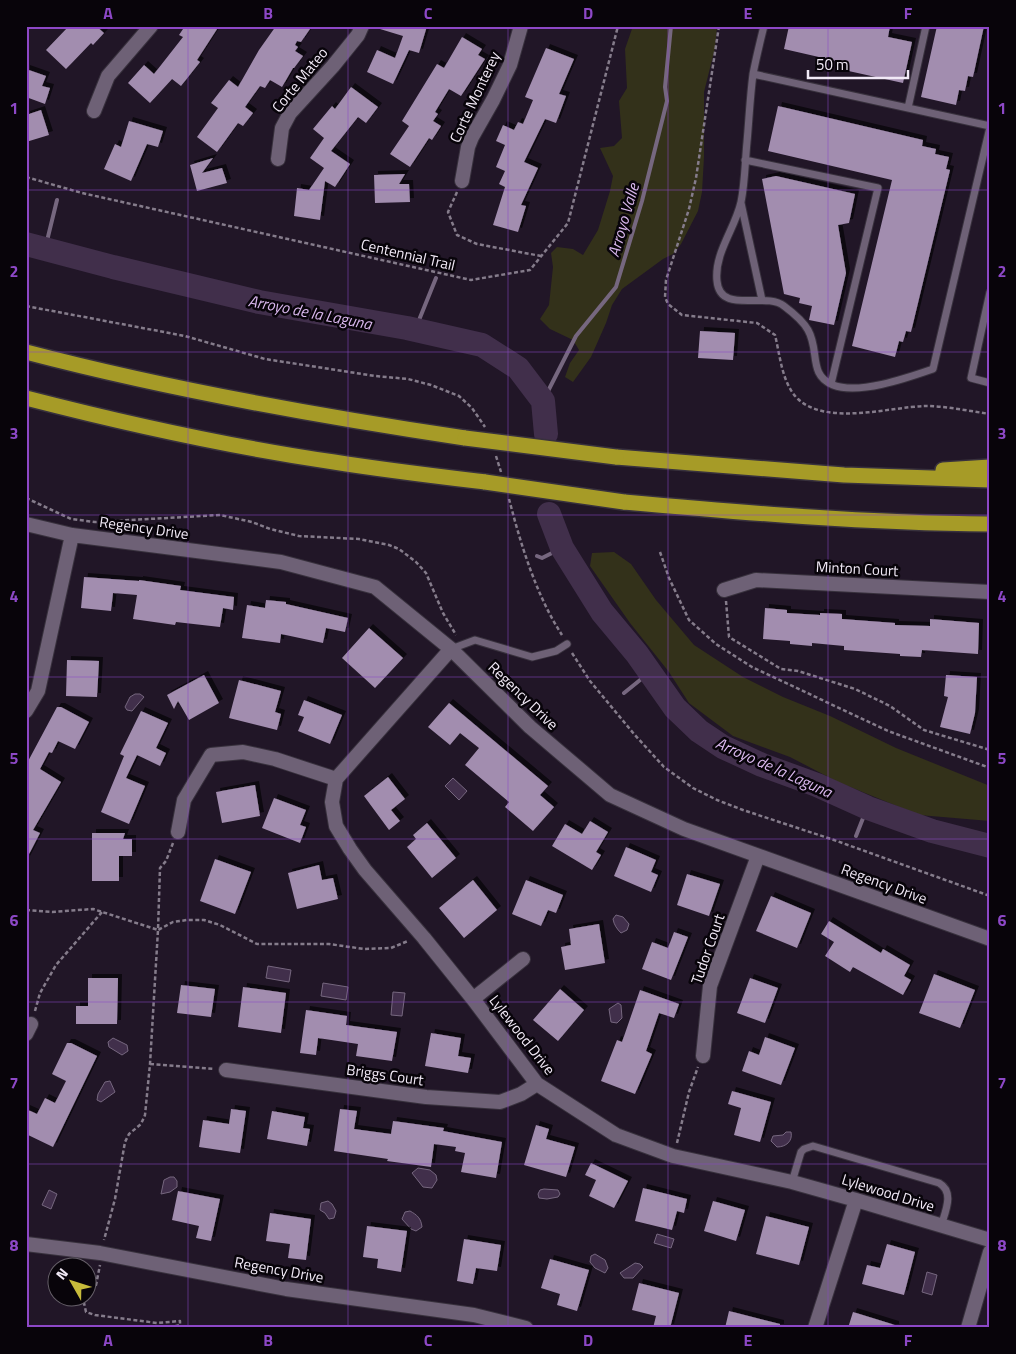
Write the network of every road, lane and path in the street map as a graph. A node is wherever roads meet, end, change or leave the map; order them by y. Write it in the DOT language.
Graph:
graph roads {
  1 [pos="151,26"];
  2 [pos="362,26"];
  3 [pos="521,26"];
  4 [pos="618,26"];
  5 [pos="764,26"];
  6 [pos="926,26"];
  7 [pos="753,74"];
  8 [pos="908,108"];
  9 [pos="94,111"];
  10 [pos="990,126"];
  11 [pos="278,159"];
  12 [pos="745,160"];
  13 [pos="26,177"];
  14 [pos="462,181"];
  15 [pos="741,203"];
  16 [pos="541,256"];
  17 [pos="990,292"];
  18 [pos="762,300"];
  19 [pos="26,306"];
  20 [pos="26,352"];
  21 [pos="990,383"];
  22 [pos="831,384"];
  23 [pos="26,398"];
  24 [pos="486,431"];
  25 [pos="493,448"];
  26 [pos="990,467"];
  27 [pos="502,474"];
  28 [pos="844,475"];
  29 [pos="990,480"];
  30 [pos="507,492"];
  31 [pos="26,498"];
  32 [pos="26,524"];
  33 [pos="990,524"];
  34 [pos="72,534"];
  35 [pos="660,552"];
  36 [pos="724,590"];
  37 [pos="990,592"];
  38 [pos="567,644"];
  39 [pos="451,649"];
  40 [pos="26,711"];
  41 [pos="990,750"];
  42 [pos="990,768"];
  43 [pos="336,779"];
  44 [pos="178,832"];
  45 [pos="758,856"];
  46 [pos="990,896"];
  47 [pos="26,910"];
  48 [pos="102,912"];
  49 [pos="158,930"];
  50 [pos="424,938"];
  51 [pos="990,939"];
  52 [pos="523,959"];
  53 [pos="473,1000"];
  54 [pos="29,1029"];
  55 [pos="702,1056"];
  56 [pos="150,1064"];
  57 [pos="226,1070"];
  58 [pos="537,1084"];
  59 [pos="673,1156"];
  60 [pos="792,1182"];
  61 [pos="856,1200"];
  62 [pos="941,1226"];
  63 [pos="990,1240"];
  64 [pos="26,1244"];
  65 [pos="990,1252"];
  66 [pos="100,1253"];
  67 [pos="98,1276"];
  68 [pos="85,1306"];
  69 [pos="168,1328"];
  70 [pos="526,1328"];
  71 [pos="815,1328"];
  72 [pos="968,1328"];
  1 -- 9 [label="street"];
  2 -- 11 [label="street, Corte Mateo"];
  3 -- 14 [label="street, Corte Monterey"];
  4 -- 16 [label="path, Centennial Trail"];
  5 -- 7 [label="lane"];
  6 -- 8 [label="lane"];
  7 -- 8 [label="lane"];
  7 -- 12 [label="lane"];
  8 -- 10 [label="lane"];
  10 -- 22 [label="lane"];
  12 -- 15 [label="lane"];
  12 -- 22 [label="lane"];
  13 -- 16 [label="path, Centennial Trail"];
  14 -- 16 [label="path"];
  15 -- 18 [label="lane"];
  15 -- 18 [label="lane"];
  17 -- 21 [label="lane"];
  18 -- 22 [label="lane"];
  19 -- 24 [label="path"];
  20 -- 28 [label="highway, bridge"];
  23 -- 33 [label="highway, bridge"];
  25 -- 27 [label="path"];
  26 -- 28 [label="highway"];
  28 -- 29 [label="highway"];
  30 -- 38 [label="path"];
  31 -- 39 [label="path"];
  32 -- 34 [label="street, Regency Drive"];
  34 -- 39 [label="street, Regency Drive"];
  34 -- 40 [label="street"];
  35 -- 42 [label="path"];
  36 -- 37 [label="street, Minton Court"];
  36 -- 41 [label="path"];
  38 -- 39 [label="lane"];
  38 -- 46 [label="path"];
  39 -- 43 [label="street"];
  39 -- 45 [label="street, Regency Drive"];
  43 -- 44 [label="street"];
  43 -- 50 [label="street, Lylewood Drive"];
  44 -- 49 [label="path"];
  45 -- 51 [label="street, Regency Drive"];
  45 -- 55 [label="street, Tudor Court"];
  47 -- 48 [label="path"];
  48 -- 49 [label="path"];
  48 -- 54 [label="path"];
  49 -- 50 [label="path"];
  49 -- 56 [label="path"];
  50 -- 53 [label="street, Lylewood Drive"];
  52 -- 53 [label="street"];
  53 -- 58 [label="street, Lylewood Drive"];
  55 -- 59 [label="path"];
  56 -- 57 [label="path"];
  56 -- 66 [label="path"];
  57 -- 58 [label="street, Briggs Court"];
  58 -- 59 [label="street, Lylewood Drive"];
  59 -- 60 [label="street, Lylewood Drive"];
  60 -- 61 [label="street, Lylewood Drive"];
  60 -- 62 [label="lane"];
  61 -- 62 [label="street, Lylewood Drive"];
  61 -- 71 [label="street"];
  62 -- 63 [label="street, Lylewood Drive"];
  64 -- 66 [label="street, Regency Drive"];
  65 -- 72 [label="street"];
  66 -- 67 [label="path"];
  66 -- 70 [label="street, Regency Drive"];
  68 -- 69 [label="path"];
}
